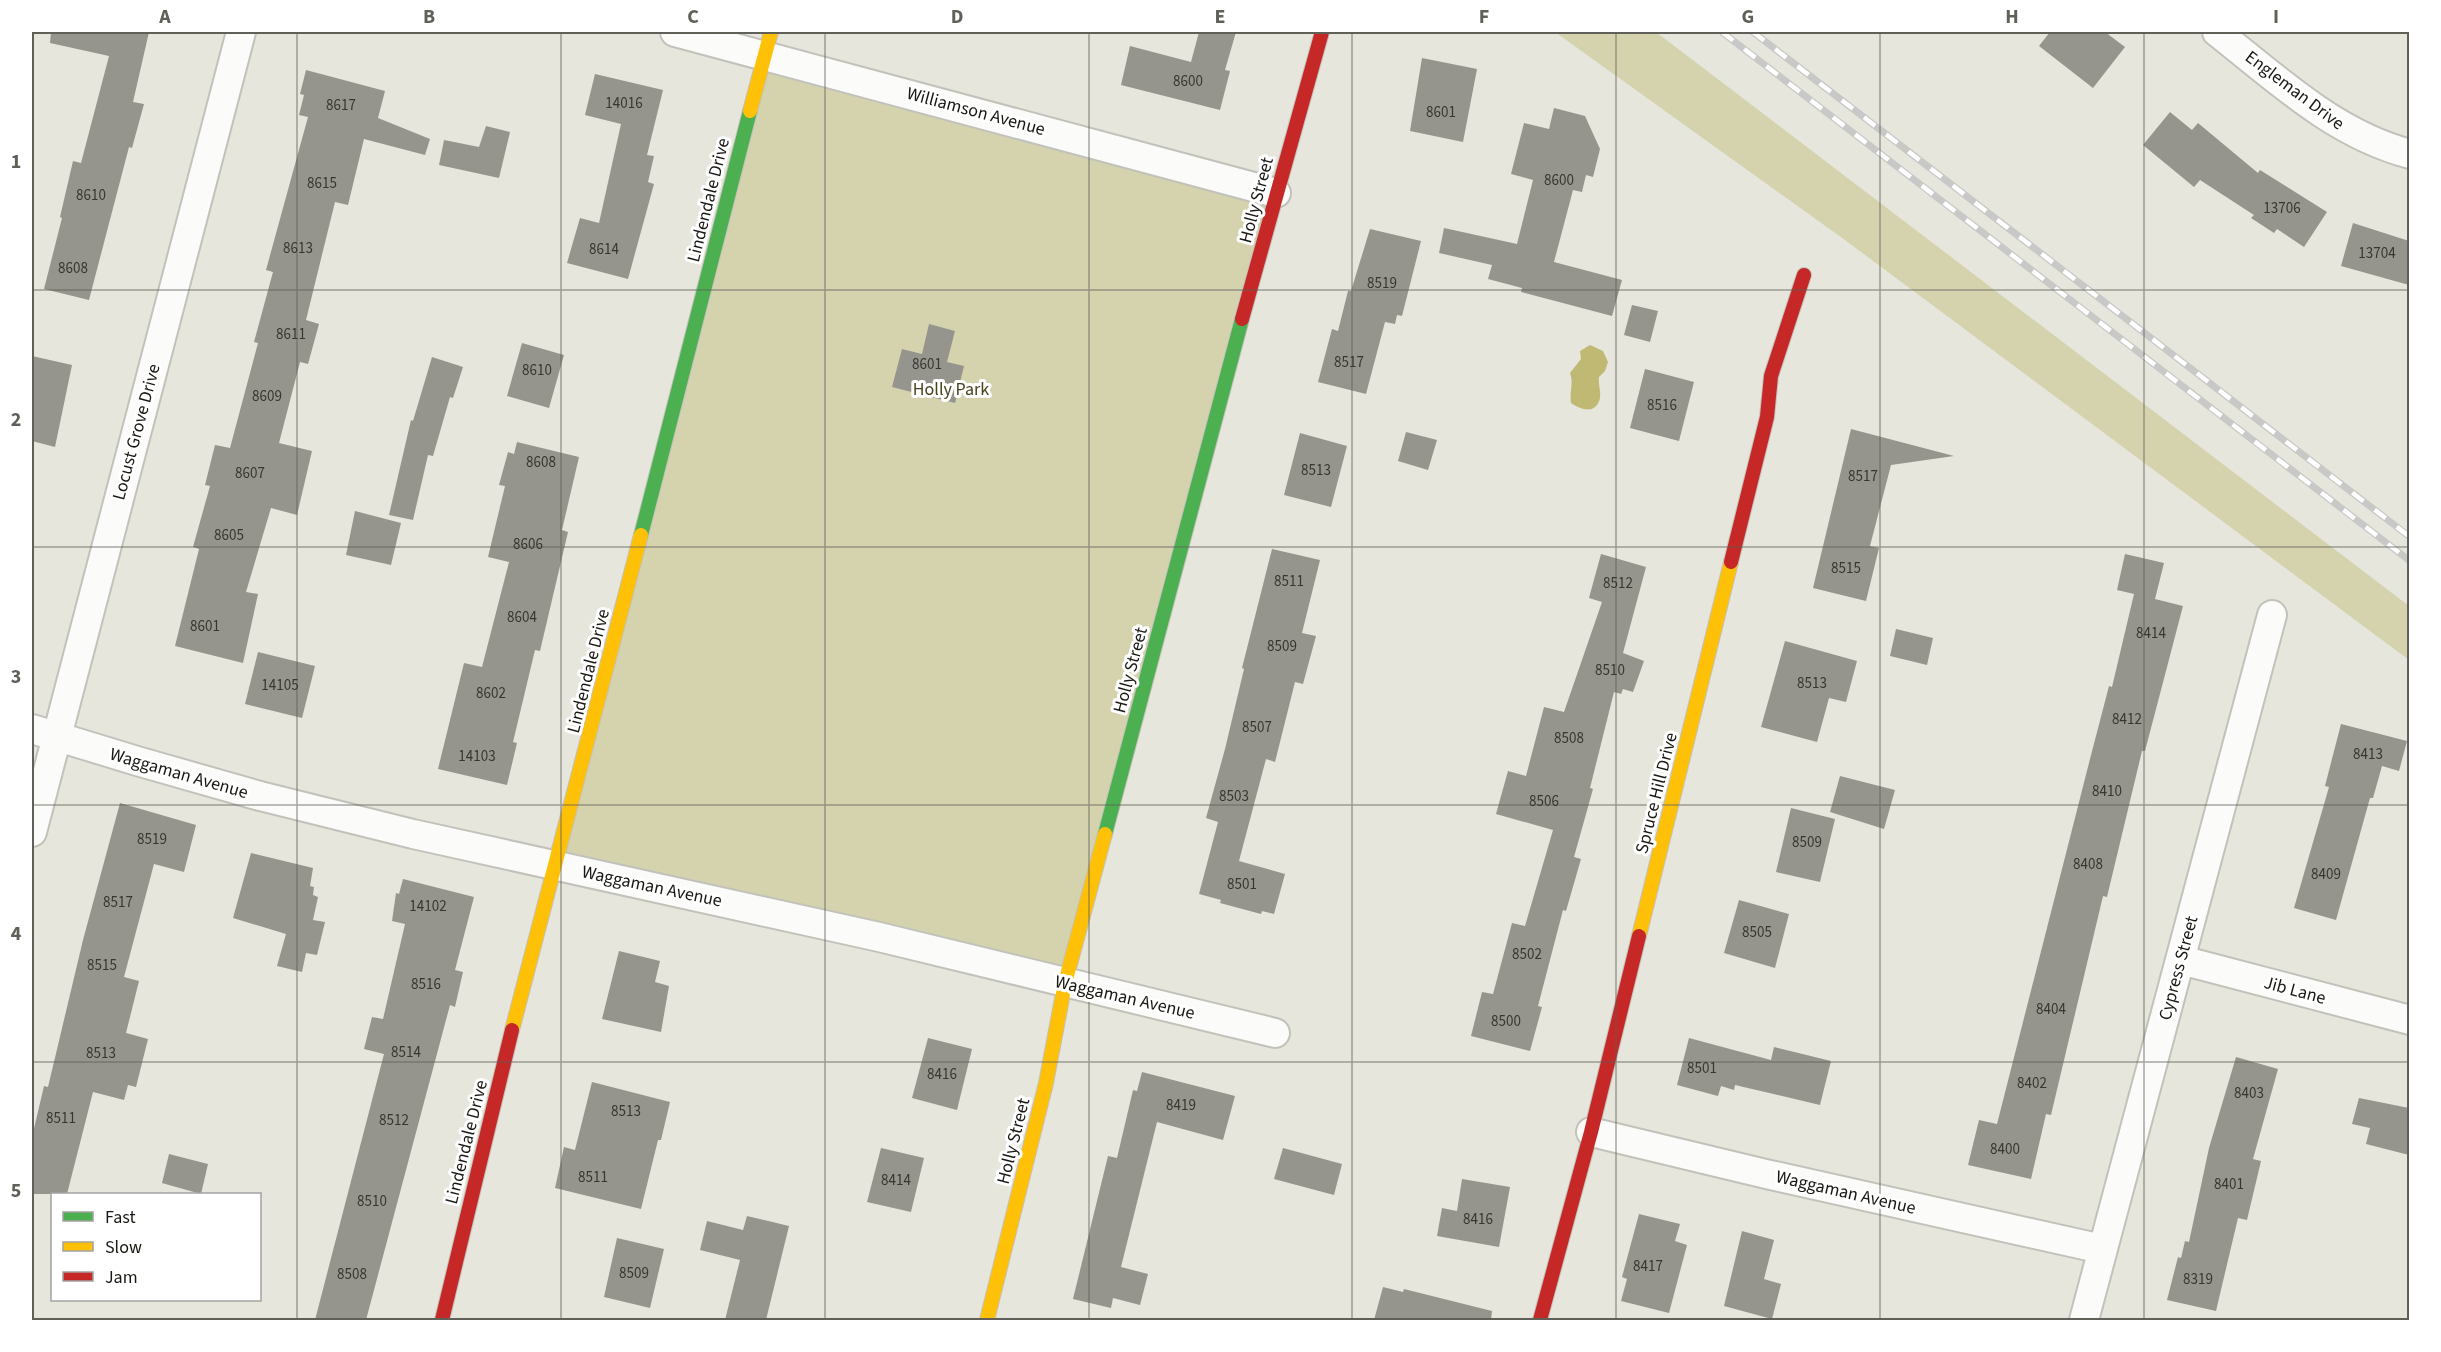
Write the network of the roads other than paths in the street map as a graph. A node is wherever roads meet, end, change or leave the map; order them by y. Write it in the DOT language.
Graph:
graph roads {
  1 [pos="241,32"];
  2 [pos="675,32"];
  3 [pos="1322,32"];
  4 [pos="2217,32"];
  5 [pos="768,43"];
  6 [pos="2409,153"];
  7 [pos="1276,193"];
  8 [pos="1804,274"];
  9 [pos="2272,615"];
  10 [pos="44,732"];
  11 [pos="32,832"];
  12 [pos="556,867"];
  13 [pos="2181,960"];
  14 [pos="1065,983"];
  15 [pos="2409,1020"];
  16 [pos="1275,1033"];
  17 [pos="1591,1132"];
  18 [pos="2102,1250"];
  19 [pos="442,1320"];
  20 [pos="987,1320"];
  21 [pos="1540,1320"];
  22 [pos="2084,1320"];
  1 -- 10 [label="street, Locust Grove Drive"];
  2 -- 5 [label="street, Williamson Avenue"];
  3 -- 7 [label="street, Holly Street"];
  4 -- 6 [label="street, Engleman Drive"];
  5 -- 7 [label="street, Williamson Avenue"];
  5 -- 12 [label="street, Lindendale Drive"];
  7 -- 14 [label="street, Holly Street"];
  8 -- 17 [label="street, Spruce Hill Drive"];
  9 -- 13 [label="street, Cypress Street"];
  10 -- 11 [label="street, Locust Grove Drive"];
  10 -- 12 [label="street, Waggaman Avenue"];
  12 -- 14 [label="street, Waggaman Avenue"];
  12 -- 19 [label="street, Lindendale Drive"];
  13 -- 15 [label="street, Jib Lane"];
  13 -- 18 [label="street, Cypress Street"];
  14 -- 16 [label="street, Waggaman Avenue"];
  14 -- 20 [label="street, Holly Street"];
  17 -- 18 [label="street, Waggaman Avenue"];
  17 -- 21 [label="street, Spruce Hill Drive"];
  18 -- 22 [label="street, Cypress Street"];
}
